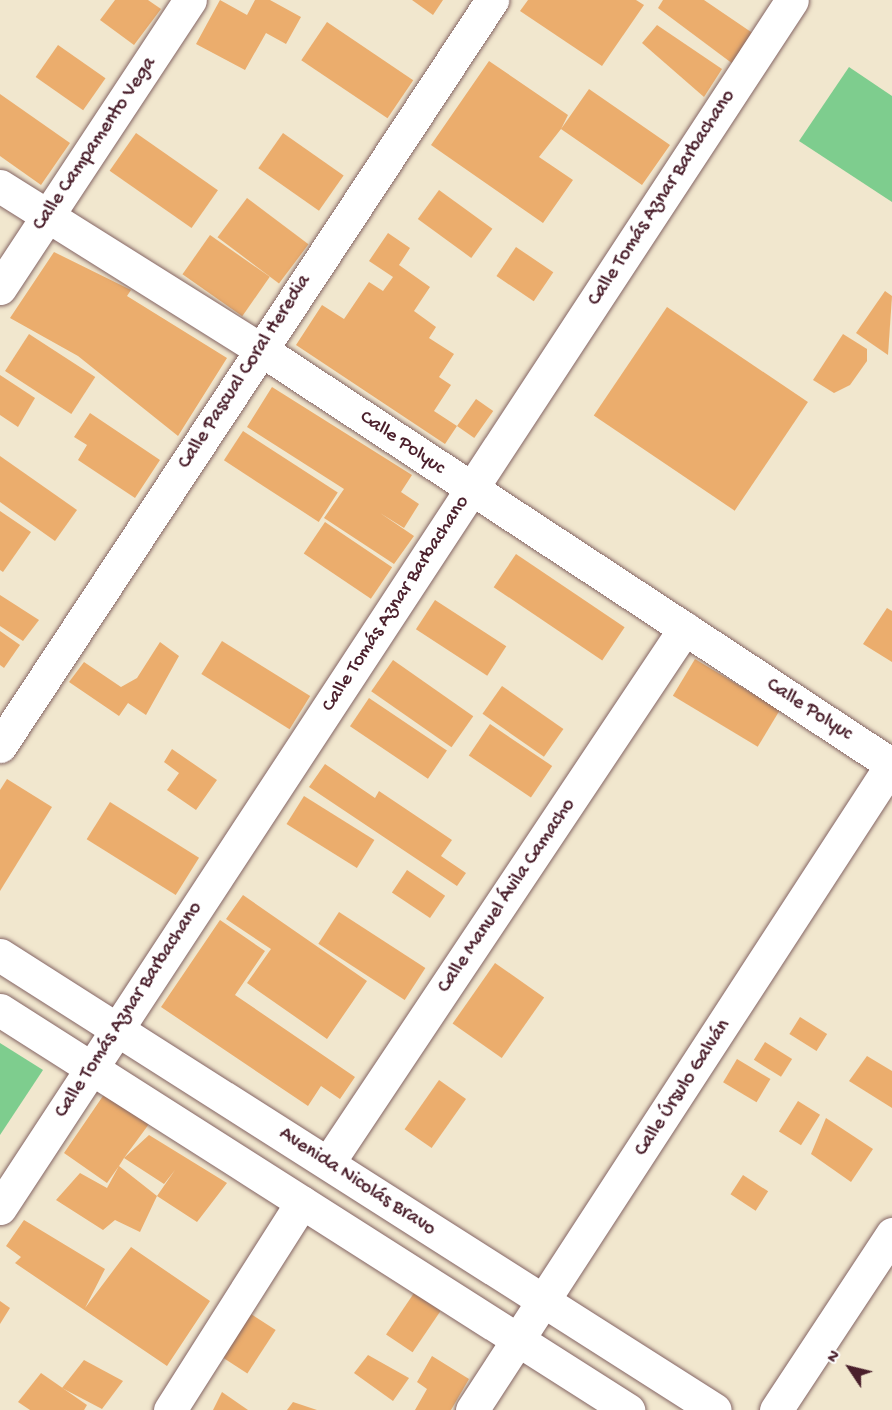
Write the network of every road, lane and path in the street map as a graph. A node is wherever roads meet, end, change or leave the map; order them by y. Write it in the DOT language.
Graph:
graph roads {
  1 [pos="190,0"];
  2 [pos="492,0"];
  3 [pos="792,0"];
  4 [pos="0,186"];
  5 [pos="46,216"];
  6 [pos="0,288"];
  7 [pos="260,349"];
  8 [pos="471,489"];
  9 [pos="685,628"];
  10 [pos="0,746"];
  11 [pos="892,764"];
  12 [pos="0,955"];
  13 [pos="0,1010"];
  14 [pos="117,1029"];
  15 [pos="91,1068"];
  16 [pos="328,1164"];
  17 [pos="302,1202"];
  18 [pos="0,1208"];
  19 [pos="892,1234"];
  20 [pos="545,1302"];
  21 [pos="518,1340"];
  22 [pos="170,1410"];
  23 [pos="472,1410"];
  24 [pos="628,1410"];
  25 [pos="715,1410"];
  26 [pos="776,1410"];
  1 -- 5 [label="street, Calle Campamento Vega"];
  2 -- 7 [label="street, Calle Pascual Coral Heredia"];
  3 -- 8 [label="street, Calle Tomás Aznar Barbachano"];
  4 -- 5 [label="street, Calle Polyuc"];
  5 -- 6 [label="street, Calle Campamento Vega"];
  5 -- 7 [label="street, Calle Polyuc"];
  7 -- 8 [label="street, Calle Polyuc"];
  7 -- 10 [label="street, Calle Pascual Coral Heredia"];
  8 -- 9 [label="street, Calle Polyuc"];
  8 -- 14 [label="street, Calle Tomás Aznar Barbachano"];
  9 -- 11 [label="street, Calle Polyuc"];
  9 -- 16 [label="street, Calle Manuel Ávila Camacho"];
  11 -- 20 [label="street, Calle Úrsulo Galván"];
  12 -- 14 [label="street, Avenida Nicolás Bravo"];
  13 -- 15 [label="street"];
  14 -- 15 [label="street, Calle Tomás Aznar Barbachano"];
  14 -- 16 [label="street, Avenida Nicolás Bravo"];
  15 -- 17 [label="street"];
  15 -- 18 [label="street, Calle Tomás Aznar Barbachano"];
  16 -- 20 [label="street, Avenida Nicolás Bravo"];
  17 -- 21 [label="street"];
  17 -- 22 [label="street"];
  19 -- 26 [label="street"];
  20 -- 21 [label="street, Calle Úrsulo Galván"];
  20 -- 25 [label="street, Avenida Nicolás Bravo"];
  21 -- 23 [label="street, Calle Úrsulo Galván"];
  21 -- 24 [label="street"];
}
